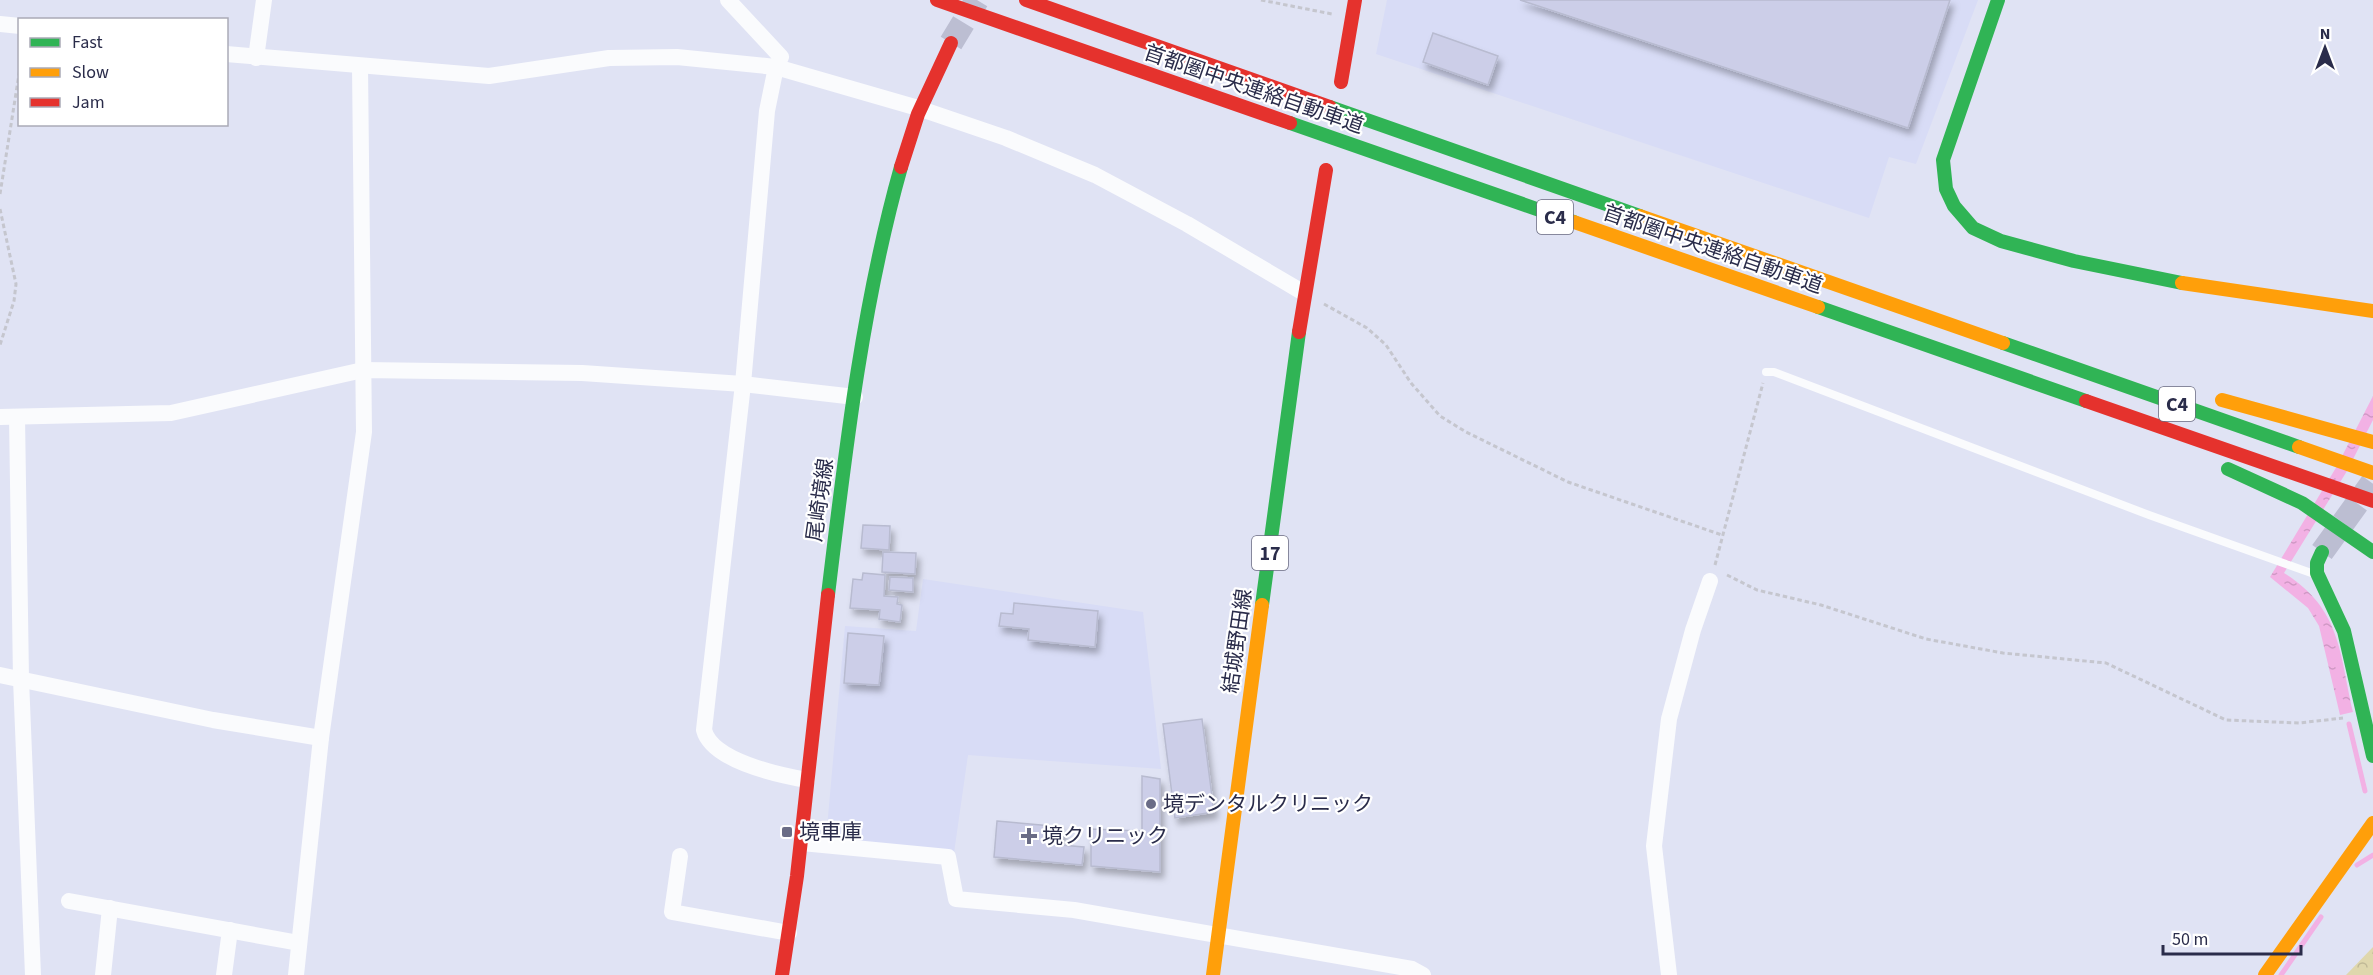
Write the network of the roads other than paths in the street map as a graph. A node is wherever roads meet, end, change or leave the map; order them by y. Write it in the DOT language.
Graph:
graph roads {
  1 [pos="264,0"];
  2 [pos="728,0"];
  3 [pos="937,0"];
  4 [pos="1026,0"];
  5 [pos="1355,0"];
  6 [pos="1998,0"];
  7 [pos="0,24"];
  8 [pos="18,26"];
  9 [pos="951,43"];
  10 [pos="228,54"];
  11 [pos="256,58"];
  12 [pos="360,67"];
  13 [pos="776,67"];
  14 [pos="1341,82"];
  15 [pos="918,108"];
  16 [pos="1326,170"];
  17 [pos="1304,293"];
  18 [pos="2373,311"];
  19 [pos="1982,335"];
  20 [pos="363,370"];
  21 [pos="1766,372"];
  22 [pos="744,384"];
  23 [pos="2166,385"];
  24 [pos="855,397"];
  25 [pos="2212,398"];
  26 [pos="0,417"];
  27 [pos="17,417"];
  28 [pos="2174,432"];
  29 [pos="2373,442"];
  30 [pos="2373,473"];
  31 [pos="2373,501"];
  32 [pos="2322,552"];
  33 [pos="2373,552"];
  34 [pos="2317,575"];
  35 [pos="1718,578"];
  36 [pos="0,675"];
  37 [pos="21,680"];
  38 [pos="321,738"];
  39 [pos="2373,756"];
  40 [pos="807,780"];
  41 [pos="2373,823"];
  42 [pos="802,843"];
  43 [pos="680,856"];
  44 [pos="69,901"];
  45 [pos="110,908"];
  46 [pos="230,930"];
  47 [pos="789,933"];
  48 [pos="1218,937"];
  49 [pos="299,943"];
  50 [pos="33,975"];
  51 [pos="103,975"];
  52 [pos="224,975"];
  53 [pos="296,975"];
  54 [pos="782,975"];
  55 [pos="1213,975"];
  56 [pos="1423,975"];
  57 [pos="1669,975"];
  58 [pos="2265,975"];
  1 -- 11 [label="street"];
  2 -- 13 [label="street"];
  3 -- 28 [label="main road, 首都圏中央連絡自動車道 / C4"];
  4 -- 19 [label="main road, 首都圏中央連絡自動車道 / C4"];
  5 -- 14 [label="main road"];
  6 -- 18 [label="main road"];
  7 -- 8 [label="street"];
  9 -- 15 [label="main road, 尾崎境線"];
  10 -- 11 [label="street"];
  11 -- 12 [label="street"];
  12 -- 13 [label="street"];
  12 -- 20 [label="street"];
  13 -- 15 [label="street"];
  13 -- 22 [label="street"];
  15 -- 17 [label="street"];
  15 -- 24 [label="main road, 尾崎境線"];
  16 -- 17 [label="main road, 結城野田線 / 17"];
  17 -- 48 [label="main road, 結城野田線 / 17"];
  19 -- 23 [label="main road"];
  19 -- 30 [label="main road, 首都圏中央連絡自動車道 / C4"];
  20 -- 22 [label="street"];
  20 -- 27 [label="street"];
  20 -- 38 [label="street"];
  21 -- 34 [label="lane"];
  22 -- 24 [label="street"];
  22 -- 40 [label="street"];
  24 -- 40 [label="main road, 尾崎境線"];
  25 -- 29 [label="main road"];
  26 -- 27 [label="street"];
  27 -- 37 [label="street"];
  28 -- 31 [label="main road, 首都圏中央連絡自動車道 / C4"];
  28 -- 33 [label="main road"];
  32 -- 34 [label="main road"];
  34 -- 39 [label="main road"];
  35 -- 57 [label="street"];
  36 -- 37 [label="street"];
  37 -- 38 [label="street"];
  37 -- 50 [label="street"];
  38 -- 49 [label="street"];
  40 -- 42 [label="main road, 尾崎境線"];
  41 -- 58 [label="main road"];
  42 -- 47 [label="main road, 尾崎境線"];
  42 -- 48 [label="street"];
  43 -- 47 [label="street"];
  44 -- 45 [label="street"];
  45 -- 46 [label="street"];
  45 -- 51 [label="street"];
  46 -- 49 [label="street"];
  46 -- 52 [label="street"];
  47 -- 54 [label="main road, 尾崎境線"];
  48 -- 55 [label="main road, 結城野田線 / 17"];
  48 -- 56 [label="street"];
  49 -- 53 [label="street"];
}
